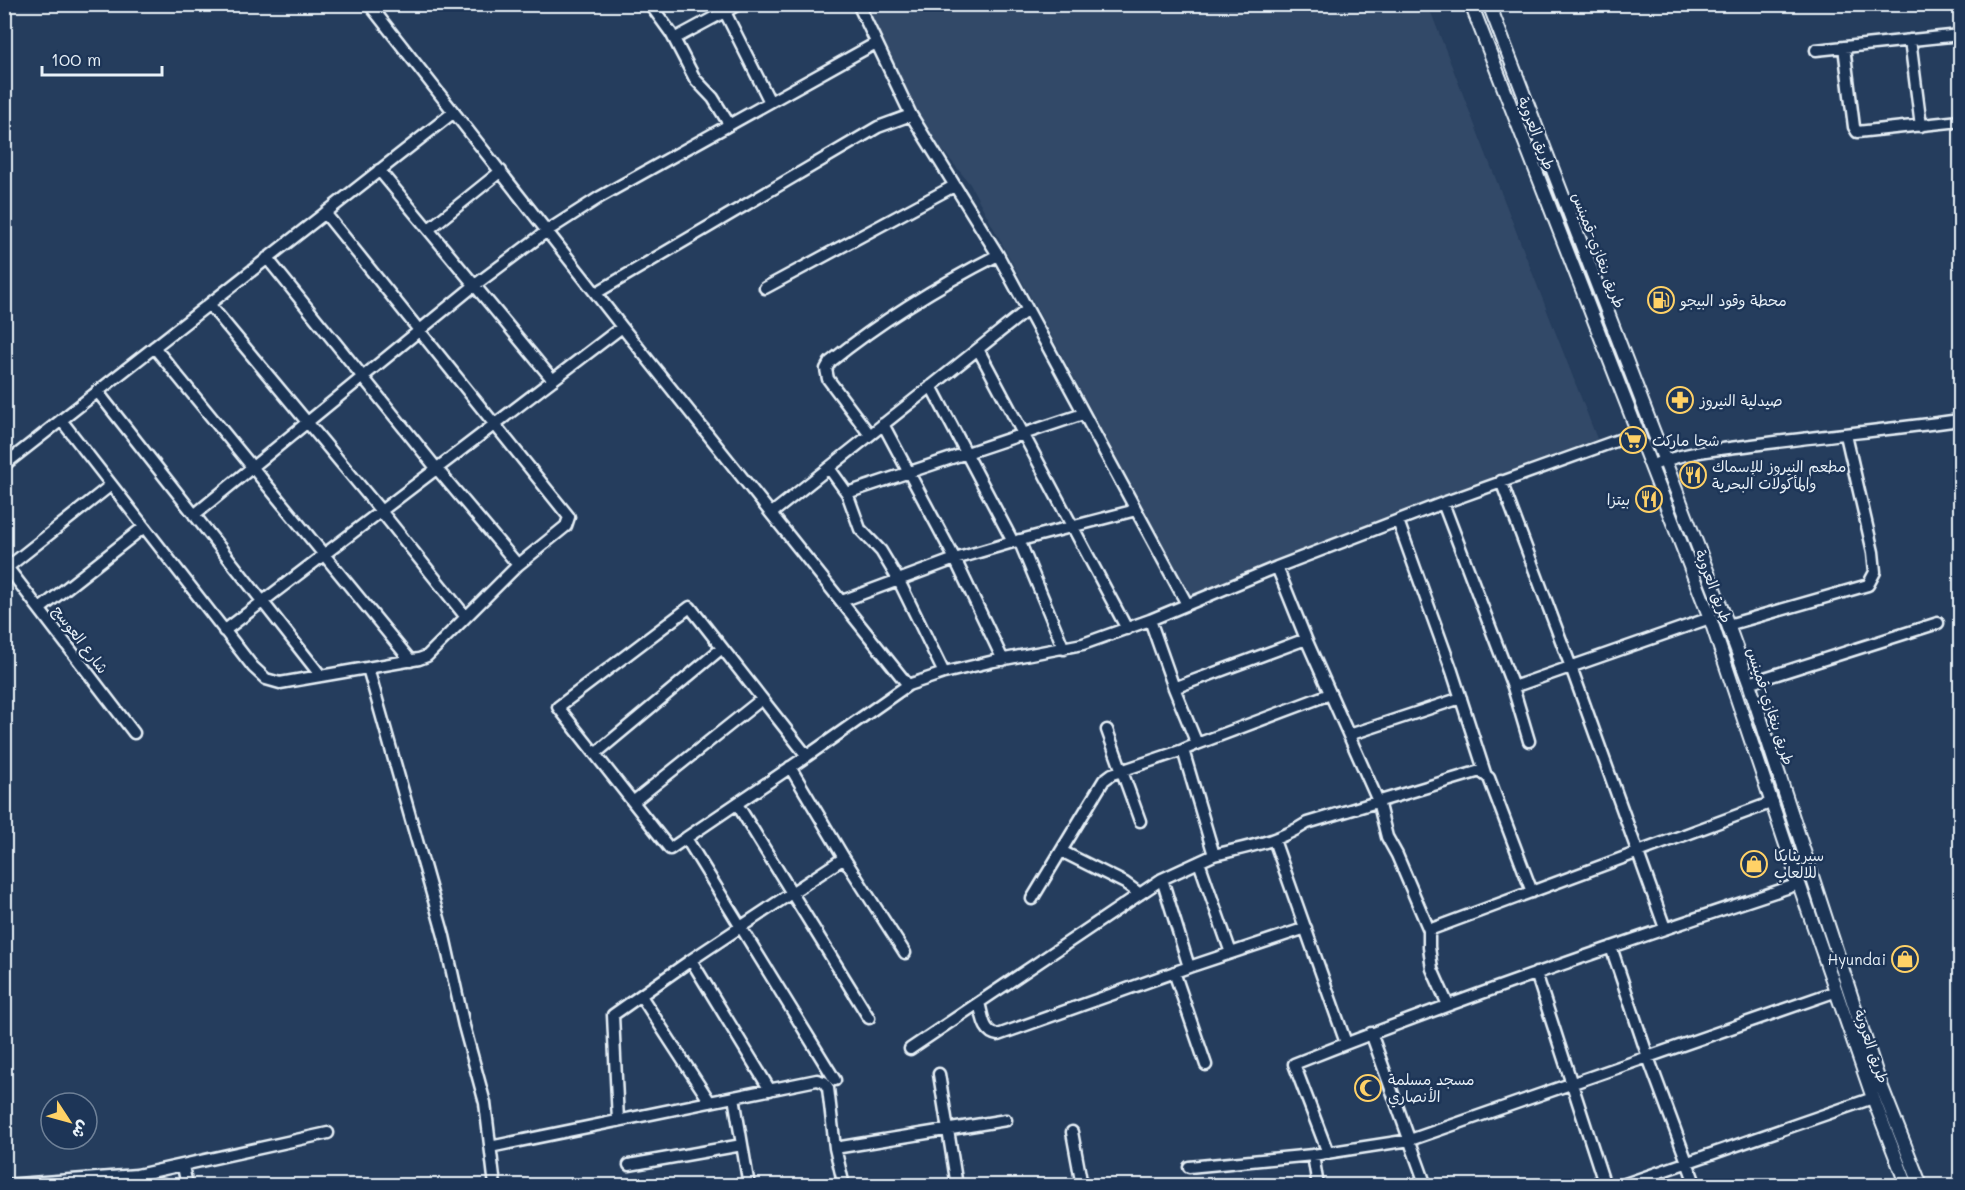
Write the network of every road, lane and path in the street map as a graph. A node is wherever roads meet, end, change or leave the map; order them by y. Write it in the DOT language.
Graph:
graph roads {
  1 [pos="369,4"];
  2 [pos="650,4"];
  3 [pos="739,4"];
  4 [pos="858,4"];
  5 [pos="1471,4"];
  6 [pos="1489,4"];
  7 [pos="722,8"];
  8 [pos="1960,35"];
  9 [pos="674,39"];
  10 [pos="1910,40"];
  11 [pos="876,43"];
  12 [pos="1844,47"];
  13 [pos="1816,50"];
  14 [pos="770,102"];
  15 [pos="454,112"];
  16 [pos="911,115"];
  17 [pos="1960,121"];
  18 [pos="729,124"];
  19 [pos="1921,126"];
  20 [pos="379,170"];
  21 [pos="501,171"];
  22 [pos="954,186"];
  23 [pos="325,213"];
  24 [pos="429,229"];
  25 [pos="548,231"];
  26 [pos="998,255"];
  27 [pos="267,258"];
  28 [pos="475,285"];
  29 [pos="765,288"];
  30 [pos="596,293"];
  31 [pos="209,304"];
  32 [pos="1027,310"];
  33 [pos="622,327"];
  34 [pos="420,331"];
  35 [pos="154,347"];
  36 [pos="978,349"];
  37 [pos="364,377"];
  38 [pos="553,380"];
  39 [pos="931,386"];
  40 [pos="97,392"];
  41 [pos="1083,414"];
  42 [pos="61,420"];
  43 [pos="1960,420"];
  44 [pos="308,421"];
  45 [pos="495,424"];
  46 [pos="883,424"];
  47 [pos="1638,433"];
  48 [pos="1023,434"];
  49 [pos="870,435"];
  50 [pos="1846,435"];
  51 [pos="964,453"];
  52 [pos="1664,461"];
  53 [pos="4,465"];
  54 [pos="1651,466"];
  55 [pos="252,467"];
  56 [pos="829,468"];
  57 [pos="437,469"];
  58 [pos="909,471"];
  59 [pos="1501,481"];
  60 [pos="111,485"];
  61 [pos="847,493"];
  62 [pos="1443,502"];
  63 [pos="1136,510"];
  64 [pos="381,511"];
  65 [pos="772,513"];
  66 [pos="194,515"];
  67 [pos="1398,521"];
  68 [pos="144,527"];
  69 [pos="1071,527"];
  70 [pos="1016,541"];
  71 [pos="324,555"];
  72 [pos="955,559"];
  73 [pos="6,565"];
  74 [pos="518,565"];
  75 [pos="1277,567"];
  76 [pos="898,581"];
  77 [pos="842,601"];
  78 [pos="262,602"];
  79 [pos="1187,604"];
  80 [pos="40,609"];
  81 [pos="466,617"];
  82 [pos="1710,618"];
  83 [pos="1150,620"];
  84 [pos="1938,623"];
  85 [pos="1728,625"];
  86 [pos="1126,629"];
  87 [pos="224,631"];
  88 [pos="1305,639"];
  89 [pos="722,648"];
  90 [pos="1064,649"];
  91 [pos="1003,660"];
  92 [pos="411,661"];
  93 [pos="1571,667"];
  94 [pos="368,668"];
  95 [pos="944,673"];
  96 [pos="321,676"];
  97 [pos="1749,683"];
  98 [pos="908,685"];
  99 [pos="1513,687"];
  100 [pos="1174,688"];
  101 [pos="1330,694"];
  102 [pos="1461,698"];
  103 [pos="762,699"];
  104 [pos="1107,730"];
  105 [pos="134,734"];
  106 [pos="1349,735"];
  107 [pos="1529,741"];
  108 [pos="1197,744"];
  109 [pos="1183,750"];
  110 [pos="595,754"];
  111 [pos="807,756"];
  112 [pos="790,767"];
  113 [pos="1122,772"];
  114 [pos="1485,773"];
  115 [pos="1378,801"];
  116 [pos="1773,801"];
  117 [pos="633,802"];
  118 [pos="737,804"];
  119 [pos="1140,821"];
  120 [pos="686,838"];
  121 [pos="1274,840"];
  122 [pos="1061,851"];
  123 [pos="1638,852"];
  124 [pos="1214,855"];
  125 [pos="844,858"];
  126 [pos="1199,862"];
  127 [pos="1162,879"];
  128 [pos="1799,884"];
  129 [pos="790,892"];
  130 [pos="1532,892"];
  131 [pos="1140,894"];
  132 [pos="1032,899"];
  133 [pos="741,927"];
  134 [pos="1306,928"];
  135 [pos="1665,928"];
  136 [pos="1429,930"];
  137 [pos="1611,947"];
  138 [pos="905,953"];
  139 [pos="1231,953"];
  140 [pos="691,960"];
  141 [pos="1189,967"];
  142 [pos="1174,972"];
  143 [pos="1536,974"];
  144 [pos="1837,991"];
  145 [pos="641,996"];
  146 [pos="979,1003"];
  147 [pos="1448,1005"];
  148 [pos="869,1018"];
  149 [pos="1371,1034"];
  150 [pos="1346,1043"];
  151 [pos="910,1049"];
  152 [pos="1648,1057"];
  153 [pos="1206,1065"];
  154 [pos="939,1074"];
  155 [pos="1872,1077"];
  156 [pos="835,1080"];
  157 [pos="1572,1084"];
  158 [pos="770,1090"];
  159 [pos="734,1097"];
  160 [pos="1874,1098"];
  161 [pos="710,1102"];
  162 [pos="1006,1120"];
  163 [pos="618,1121"];
  164 [pos="947,1129"];
  165 [pos="1072,1132"];
  166 [pos="328,1133"];
  167 [pos="1410,1140"];
  168 [pos="742,1145"];
  169 [pos="490,1147"];
  170 [pos="835,1148"];
  171 [pos="1328,1153"];
  172 [pos="1313,1155"];
  173 [pos="1687,1161"];
  174 [pos="629,1165"];
  175 [pos="183,1166"];
  176 [pos="1189,1167"];
  177 [pos="4,1185"];
  178 [pos="187,1185"];
  179 [pos="495,1185"];
  180 [pos="749,1185"];
  181 [pos="844,1185"];
  182 [pos="957,1185"];
  183 [pos="1078,1185"];
  184 [pos="1318,1185"];
  185 [pos="1426,1185"];
  186 [pos="1605,1185"];
  187 [pos="1619,1185"];
  188 [pos="1696,1185"];
  189 [pos="1907,1185"];
  190 [pos="1921,1185"];
  1 -- 15 [label="street"];
  2 -- 9 [label="street"];
  3 -- 7 [label="street"];
  4 -- 11 [label="street"];
  5 -- 47 [label="main road, طريق العروبة"];
  6 -- 52 [label="main road, طريق بنغازي-قمينس"];
  7 -- 9 [label="street"];
  7 -- 14 [label="street"];
  8 -- 10 [label="street"];
  9 -- 18 [label="street"];
  10 -- 12 [label="street"];
  10 -- 19 [label="street"];
  11 -- 14 [label="street"];
  11 -- 16 [label="street"];
  12 -- 13 [label="street"];
  12 -- 19 [label="street"];
  14 -- 18 [label="street"];
  15 -- 20 [label="street"];
  15 -- 21 [label="street"];
  16 -- 22 [label="street"];
  16 -- 30 [label="street"];
  17 -- 19 [label="street"];
  18 -- 25 [label="street"];
  20 -- 23 [label="street"];
  20 -- 24 [label="street"];
  21 -- 24 [label="street"];
  21 -- 25 [label="street"];
  22 -- 26 [label="street"];
  22 -- 29 [label="street"];
  23 -- 27 [label="street"];
  23 -- 34 [label="street"];
  24 -- 28 [label="street"];
  25 -- 28 [label="street"];
  25 -- 30 [label="street"];
  26 -- 32 [label="street"];
  26 -- 49 [label="street"];
  27 -- 31 [label="street"];
  27 -- 37 [label="street"];
  28 -- 34 [label="street"];
  28 -- 38 [label="street"];
  30 -- 33 [label="street"];
  31 -- 35 [label="street"];
  31 -- 44 [label="street"];
  32 -- 36 [label="street"];
  32 -- 41 [label="street"];
  33 -- 38 [label="street"];
  33 -- 65 [label="street"];
  34 -- 37 [label="street"];
  34 -- 45 [label="street"];
  35 -- 40 [label="street"];
  35 -- 55 [label="street"];
  36 -- 39 [label="street"];
  36 -- 48 [label="street"];
  37 -- 44 [label="street"];
  37 -- 57 [label="street"];
  38 -- 45 [label="street"];
  39 -- 46 [label="street"];
  39 -- 51 [label="street"];
  40 -- 42 [label="street"];
  40 -- 66 [label="street"];
  41 -- 48 [label="street"];
  41 -- 63 [label="street"];
  42 -- 53 [label="street"];
  42 -- 60 [label="street"];
  43 -- 50 [label="street"];
  44 -- 55 [label="street"];
  44 -- 64 [label="street"];
  45 -- 57 [label="street"];
  45 -- 74 [label="street"];
  46 -- 49 [label="street"];
  46 -- 58 [label="street"];
  47 -- 54 [label="main road, طريق العروبة"];
  47 -- 59 [label="street"];
  48 -- 51 [label="street"];
  48 -- 69 [label="street"];
  49 -- 56 [label="street"];
  50 -- 52 [label="street"];
  50 -- 85 [label="street"];
  51 -- 58 [label="street"];
  51 -- 70 [label="street"];
  52 -- 54 [label="street"];
  52 -- 85 [label="main road, طريق بنغازي-قمينس"];
  54 -- 82 [label="main road, طريق العروبة"];
  55 -- 66 [label="street"];
  55 -- 71 [label="street"];
  56 -- 61 [label="street"];
  56 -- 65 [label="street"];
  57 -- 64 [label="street"];
  57 -- 74 [label="street"];
  58 -- 61 [label="street"];
  58 -- 72 [label="street"];
  59 -- 62 [label="street"];
  59 -- 93 [label="street"];
  60 -- 68 [label="street"];
  60 -- 73 [label="street"];
  61 -- 76 [label="street"];
  62 -- 67 [label="street"];
  62 -- 99 [label="street"];
  63 -- 69 [label="street"];
  63 -- 79 [label="street"];
  64 -- 71 [label="street"];
  64 -- 81 [label="street"];
  65 -- 77 [label="street"];
  66 -- 78 [label="street"];
  67 -- 75 [label="street"];
  67 -- 102 [label="street"];
  68 -- 80 [label="street"];
  68 -- 87 [label="street"];
  69 -- 70 [label="street"];
  69 -- 86 [label="street"];
  70 -- 72 [label="street"];
  70 -- 90 [label="street"];
  71 -- 78 [label="street"];
  71 -- 92 [label="street"];
  72 -- 76 [label="street"];
  72 -- 91 [label="street"];
  73 -- 80 [label="street, شارع العوسج"];
  74 -- 81 [label="street"];
  75 -- 79 [label="street"];
  75 -- 88 [label="street"];
  76 -- 77 [label="street"];
  76 -- 95 [label="street"];
  77 -- 98 [label="street"];
  78 -- 87 [label="street"];
  78 -- 96 [label="street"];
  79 -- 83 [label="street"];
  80 -- 105 [label="street, شارع العوسج"];
  81 -- 92 [label="street"];
  82 -- 93 [label="street"];
  82 -- 116 [label="main road, طريق العروبة"];
  83 -- 86 [label="street"];
  83 -- 100 [label="street"];
  84 -- 97 [label="street"];
  85 -- 97 [label="main road, طريق بنغازي-قمينس"];
  86 -- 90 [label="street"];
  87 -- 96 [label="street"];
  88 -- 100 [label="street"];
  88 -- 101 [label="street"];
  89 -- 103 [label="street"];
  89 -- 110 [label="street"];
  89 -- 110 [label="street"];
  90 -- 91 [label="street"];
  91 -- 95 [label="street"];
  92 -- 94 [label="street"];
  93 -- 99 [label="street"];
  93 -- 123 [label="street"];
  94 -- 96 [label="street"];
  94 -- 169 [label="street"];
  95 -- 98 [label="street"];
  97 -- 155 [label="main road, طريق بنغازي-قمينس"];
  98 -- 111 [label="street"];
  99 -- 107 [label="street"];
  100 -- 108 [label="street"];
  101 -- 106 [label="street"];
  101 -- 108 [label="street"];
  102 -- 106 [label="street"];
  102 -- 114 [label="street"];
  103 -- 111 [label="street"];
  103 -- 117 [label="street"];
  104 -- 113 [label="street"];
  106 -- 115 [label="street"];
  108 -- 109 [label="street"];
  109 -- 113 [label="street"];
  109 -- 124 [label="street"];
  110 -- 117 [label="street"];
  111 -- 112 [label="street"];
  112 -- 118 [label="street"];
  112 -- 125 [label="street"];
  113 -- 119 [label="street"];
  113 -- 122 [label="street"];
  114 -- 115 [label="street"];
  114 -- 130 [label="street"];
  115 -- 121 [label="street"];
  115 -- 136 [label="street"];
  116 -- 123 [label="street"];
  116 -- 128 [label="main road, طريق العروبة"];
  117 -- 120 [label="street"];
  118 -- 120 [label="street"];
  118 -- 129 [label="street"];
  120 -- 133 [label="street"];
  121 -- 124 [label="street"];
  121 -- 134 [label="street"];
  122 -- 131 [label="street"];
  122 -- 132 [label="street"];
  123 -- 130 [label="street"];
  123 -- 135 [label="street"];
  124 -- 126 [label="street"];
  125 -- 129 [label="street"];
  125 -- 138 [label="street"];
  126 -- 127 [label="street"];
  126 -- 139 [label="street"];
  127 -- 131 [label="street"];
  127 -- 141 [label="street"];
  128 -- 135 [label="street"];
  128 -- 144 [label="main road, طريق العروبة"];
  129 -- 133 [label="street"];
  129 -- 148 [label="street"];
  130 -- 136 [label="street"];
  131 -- 146 [label="street"];
  133 -- 140 [label="street"];
  133 -- 156 [label="street"];
  134 -- 139 [label="street"];
  134 -- 150 [label="street"];
  135 -- 137 [label="street"];
  136 -- 147 [label="street"];
  137 -- 143 [label="street"];
  137 -- 152 [label="street"];
  139 -- 141 [label="street"];
  140 -- 145 [label="street"];
  140 -- 158 [label="street"];
  141 -- 142 [label="street"];
  142 -- 146 [label="street"];
  142 -- 153 [label="street"];
  143 -- 147 [label="street"];
  143 -- 157 [label="street"];
  144 -- 152 [label="street"];
  144 -- 155 [label="main road, طريق العروبة"];
  145 -- 161 [label="street"];
  145 -- 163 [label="street"];
  146 -- 151 [label="street"];
  147 -- 149 [label="street"];
  149 -- 150 [label="street"];
  149 -- 167 [label="street"];
  150 -- 171 [label="street"];
  152 -- 157 [label="street"];
  152 -- 173 [label="street"];
  154 -- 164 [label="street"];
  155 -- 160 [label="main road, طريق العروبة"];
  155 -- 190 [label="main road, طريق بنغازي-قمينس"];
  157 -- 167 [label="street"];
  157 -- 186 [label="street"];
  158 -- 159 [label="street"];
  158 -- 170 [label="street"];
  159 -- 161 [label="street"];
  159 -- 168 [label="street"];
  160 -- 173 [label="street"];
  160 -- 189 [label="main road, طريق العروبة"];
  161 -- 163 [label="street"];
  162 -- 164 [label="street"];
  163 -- 169 [label="street"];
  164 -- 170 [label="street"];
  164 -- 182 [label="street"];
  165 -- 183 [label="street"];
  166 -- 175 [label="street"];
  167 -- 171 [label="street"];
  167 -- 185 [label="street"];
  168 -- 174 [label="street"];
  168 -- 180 [label="street"];
  169 -- 179 [label="street"];
  170 -- 181 [label="street"];
  171 -- 172 [label="street"];
  172 -- 176 [label="street"];
  172 -- 184 [label="street"];
  173 -- 187 [label="street"];
  173 -- 188 [label="street"];
  175 -- 177 [label="street"];
  175 -- 178 [label="street"];
}
